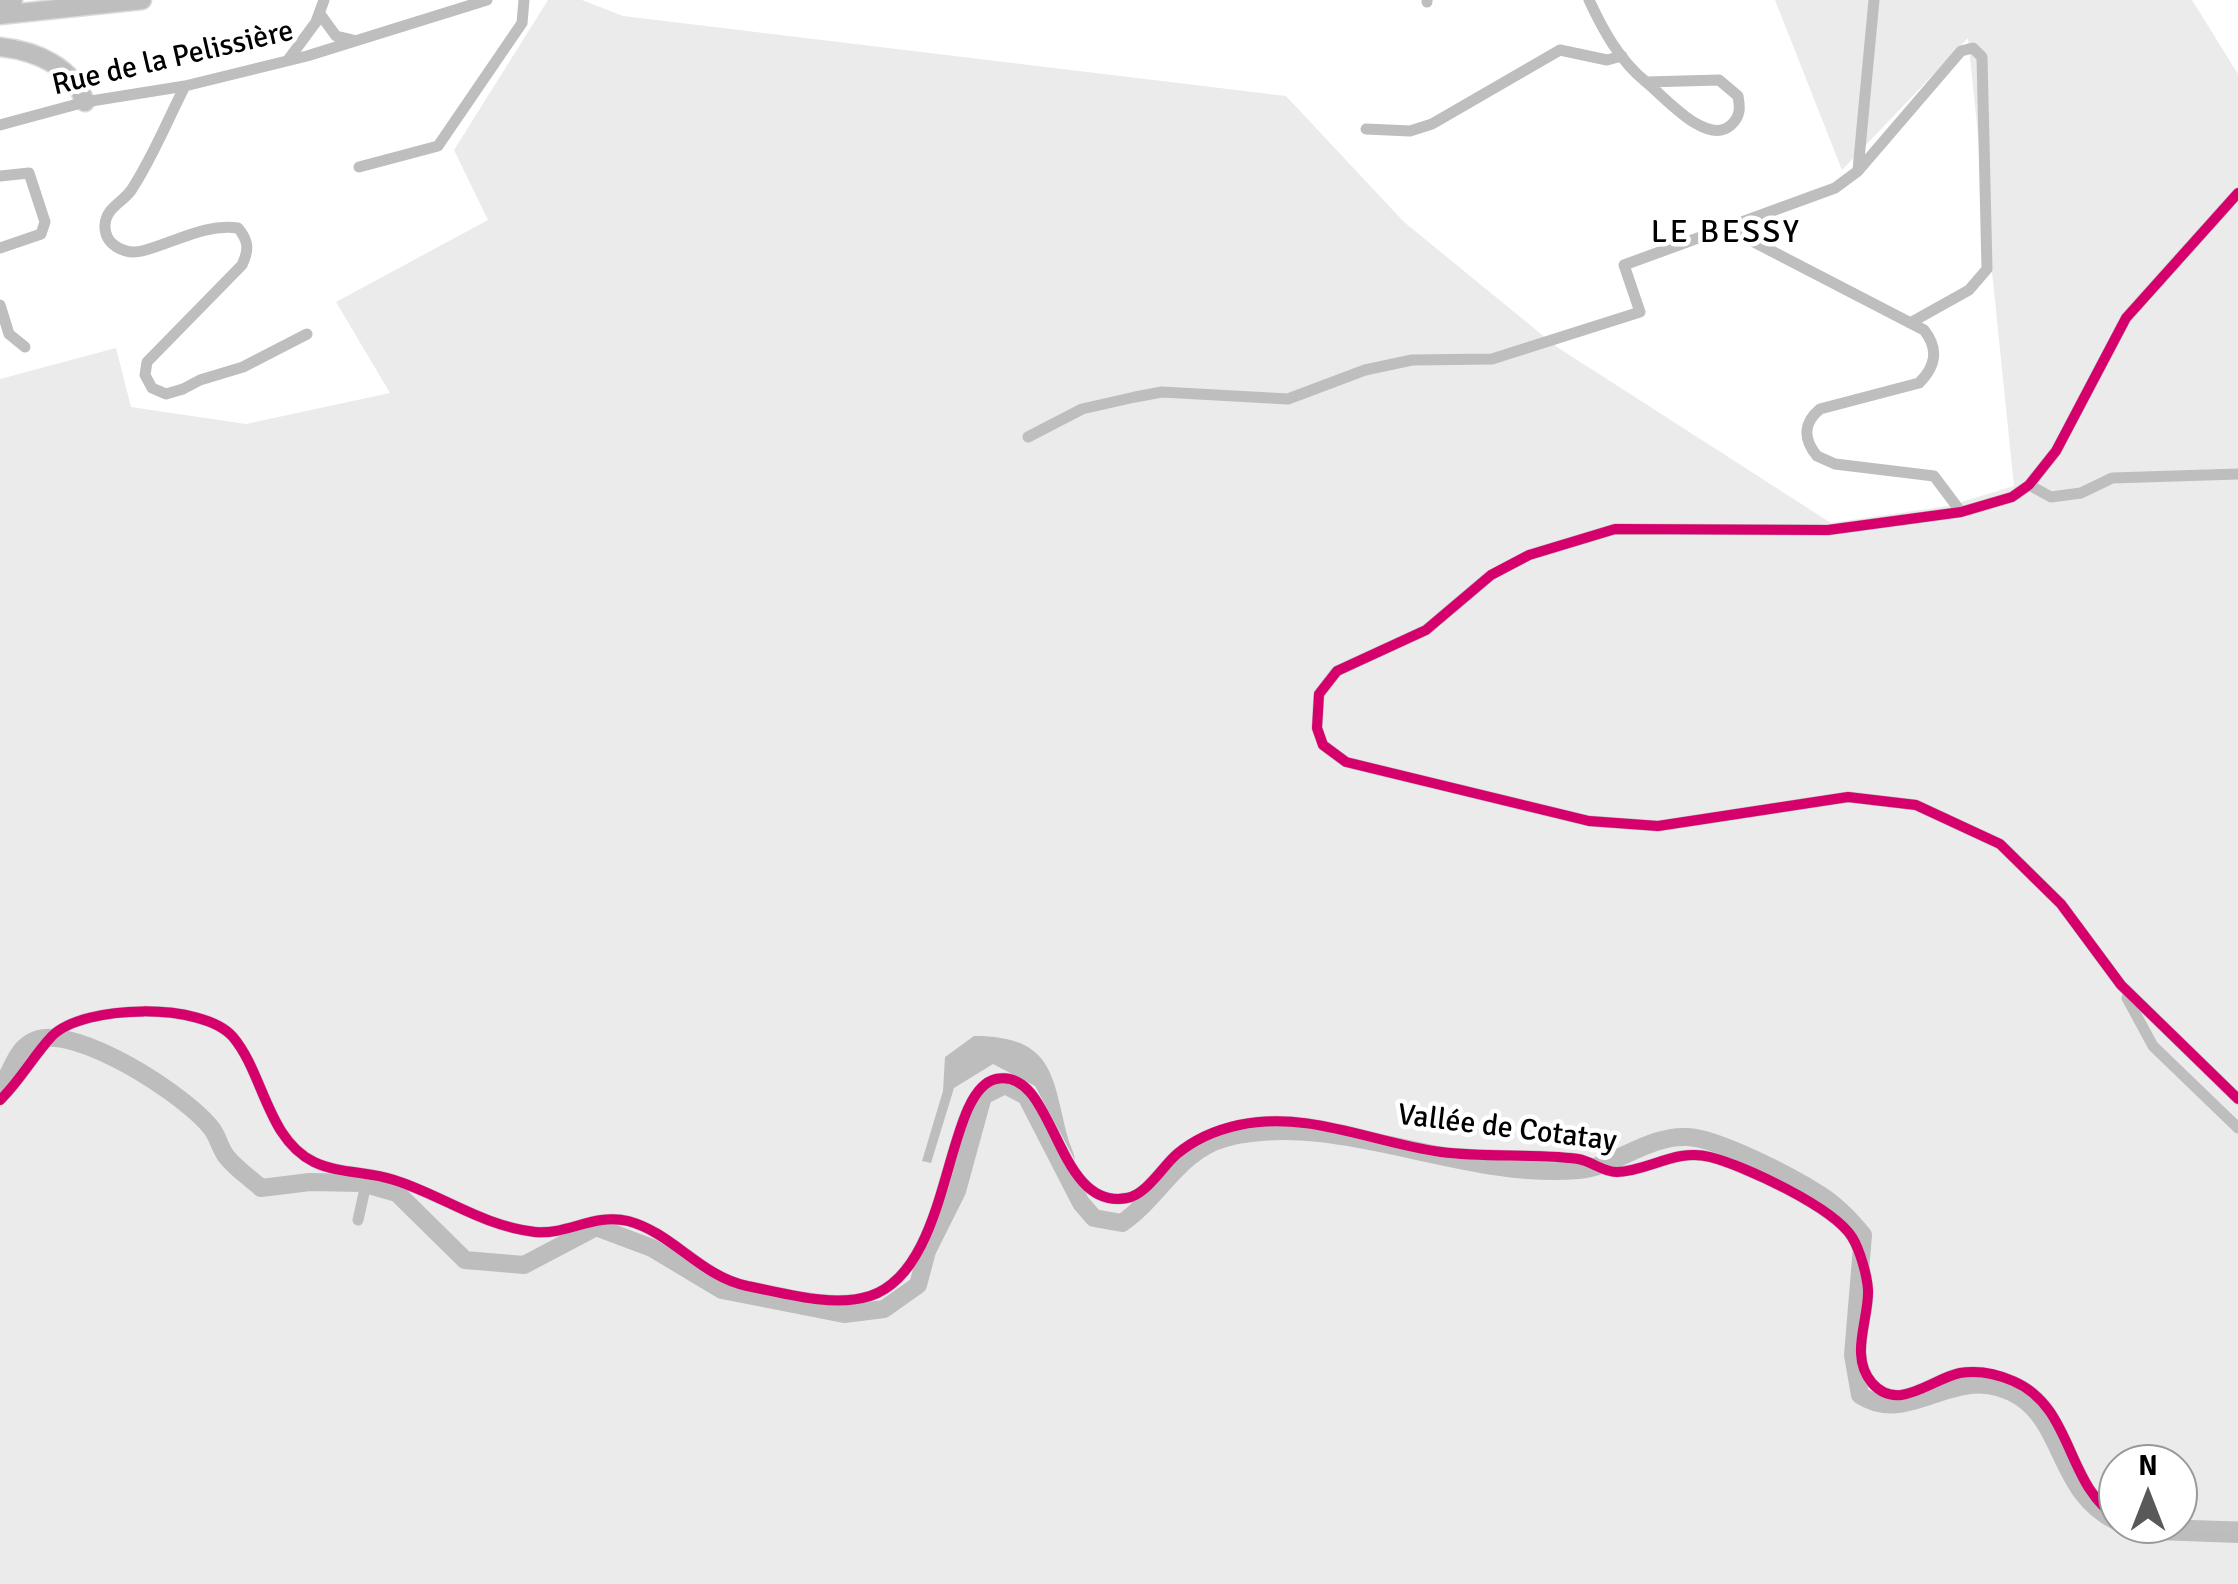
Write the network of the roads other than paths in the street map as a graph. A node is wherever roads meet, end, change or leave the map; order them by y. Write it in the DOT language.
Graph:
graph roads {
  1 [pos="12,0"];
  2 [pos="142,0"];
  3 [pos="487,0"];
  4 [pos="524,0"];
  5 [pos="1589,0"];
  6 [pos="1874,0"];
  7 [pos="0,2"];
  8 [pos="322,6"];
  9 [pos="0,15"];
  10 [pos="357,40"];
  11 [pos="0,47"];
  12 [pos="1622,56"];
  13 [pos="288,60"];
  14 [pos="1646,82"];
  15 [pos="185,86"];
  16 [pos="84,102"];
  17 [pos="0,125"];
  18 [pos="1366,129"];
  19 [pos="360,167"];
  20 [pos="1858,171"];
  21 [pos="0,176"];
  22 [pos="2238,193"];
  23 [pos="1726,228"];
  24 [pos="0,248"];
  25 [pos="0,306"];
  26 [pos="1910,322"];
  27 [pos="307,334"];
  28 [pos="25,348"];
  29 [pos="1028,437"];
  30 [pos="2238,474"];
  31 [pos="2029,485"];
  32 [pos="1961,512"];
  33 [pos="2121,986"];
  34 [pos="2238,1099"];
  35 [pos="0,1100"];
  36 [pos="2238,1128"];
  37 [pos="367,1180"];
  38 [pos="358,1220"];
  39 [pos="2098,1503"];
  40 [pos="2198,1526"];
  41 [pos="2238,1527"];
  1 -- 7 [label="highway"];
  2 -- 9 [label="highway"];
  3 -- 10 [label="street, Rue de la Pelissière"];
  4 -- 19 [label="street"];
  5 -- 12 [label="street"];
  6 -- 20 [label="street"];
  8 -- 10 [label="street"];
  8 -- 13 [label="street"];
  10 -- 13 [label="street, Rue de la Pelissière"];
  11 -- 16 [label="highway"];
  12 -- 14 [label="street"];
  12 -- 18 [label="street"];
  13 -- 15 [label="street, Rue de la Pelissière"];
  14 -- 14 [label="street"];
  15 -- 16 [label="street, Rue de la Pelissière"];
  15 -- 27 [label="street"];
  16 -- 17 [label="street, Rue de la Pelissière"];
  20 -- 23 [label="street"];
  20 -- 26 [label="street"];
  21 -- 24 [label="street"];
  22 -- 31 [label="street"];
  23 -- 26 [label="street"];
  23 -- 29 [label="street"];
  25 -- 28 [label="street"];
  26 -- 32 [label="street"];
  30 -- 31 [label="street"];
  31 -- 32 [label="street"];
  32 -- 33 [label="street"];
  33 -- 34 [label="street"];
  33 -- 36 [label="street"];
  35 -- 37 [label="street, Vallée de Cotatay"];
  37 -- 38 [label="street"];
  37 -- 39 [label="street, Vallée de Cotatay"];
  40 -- 41 [label="street"];
}
